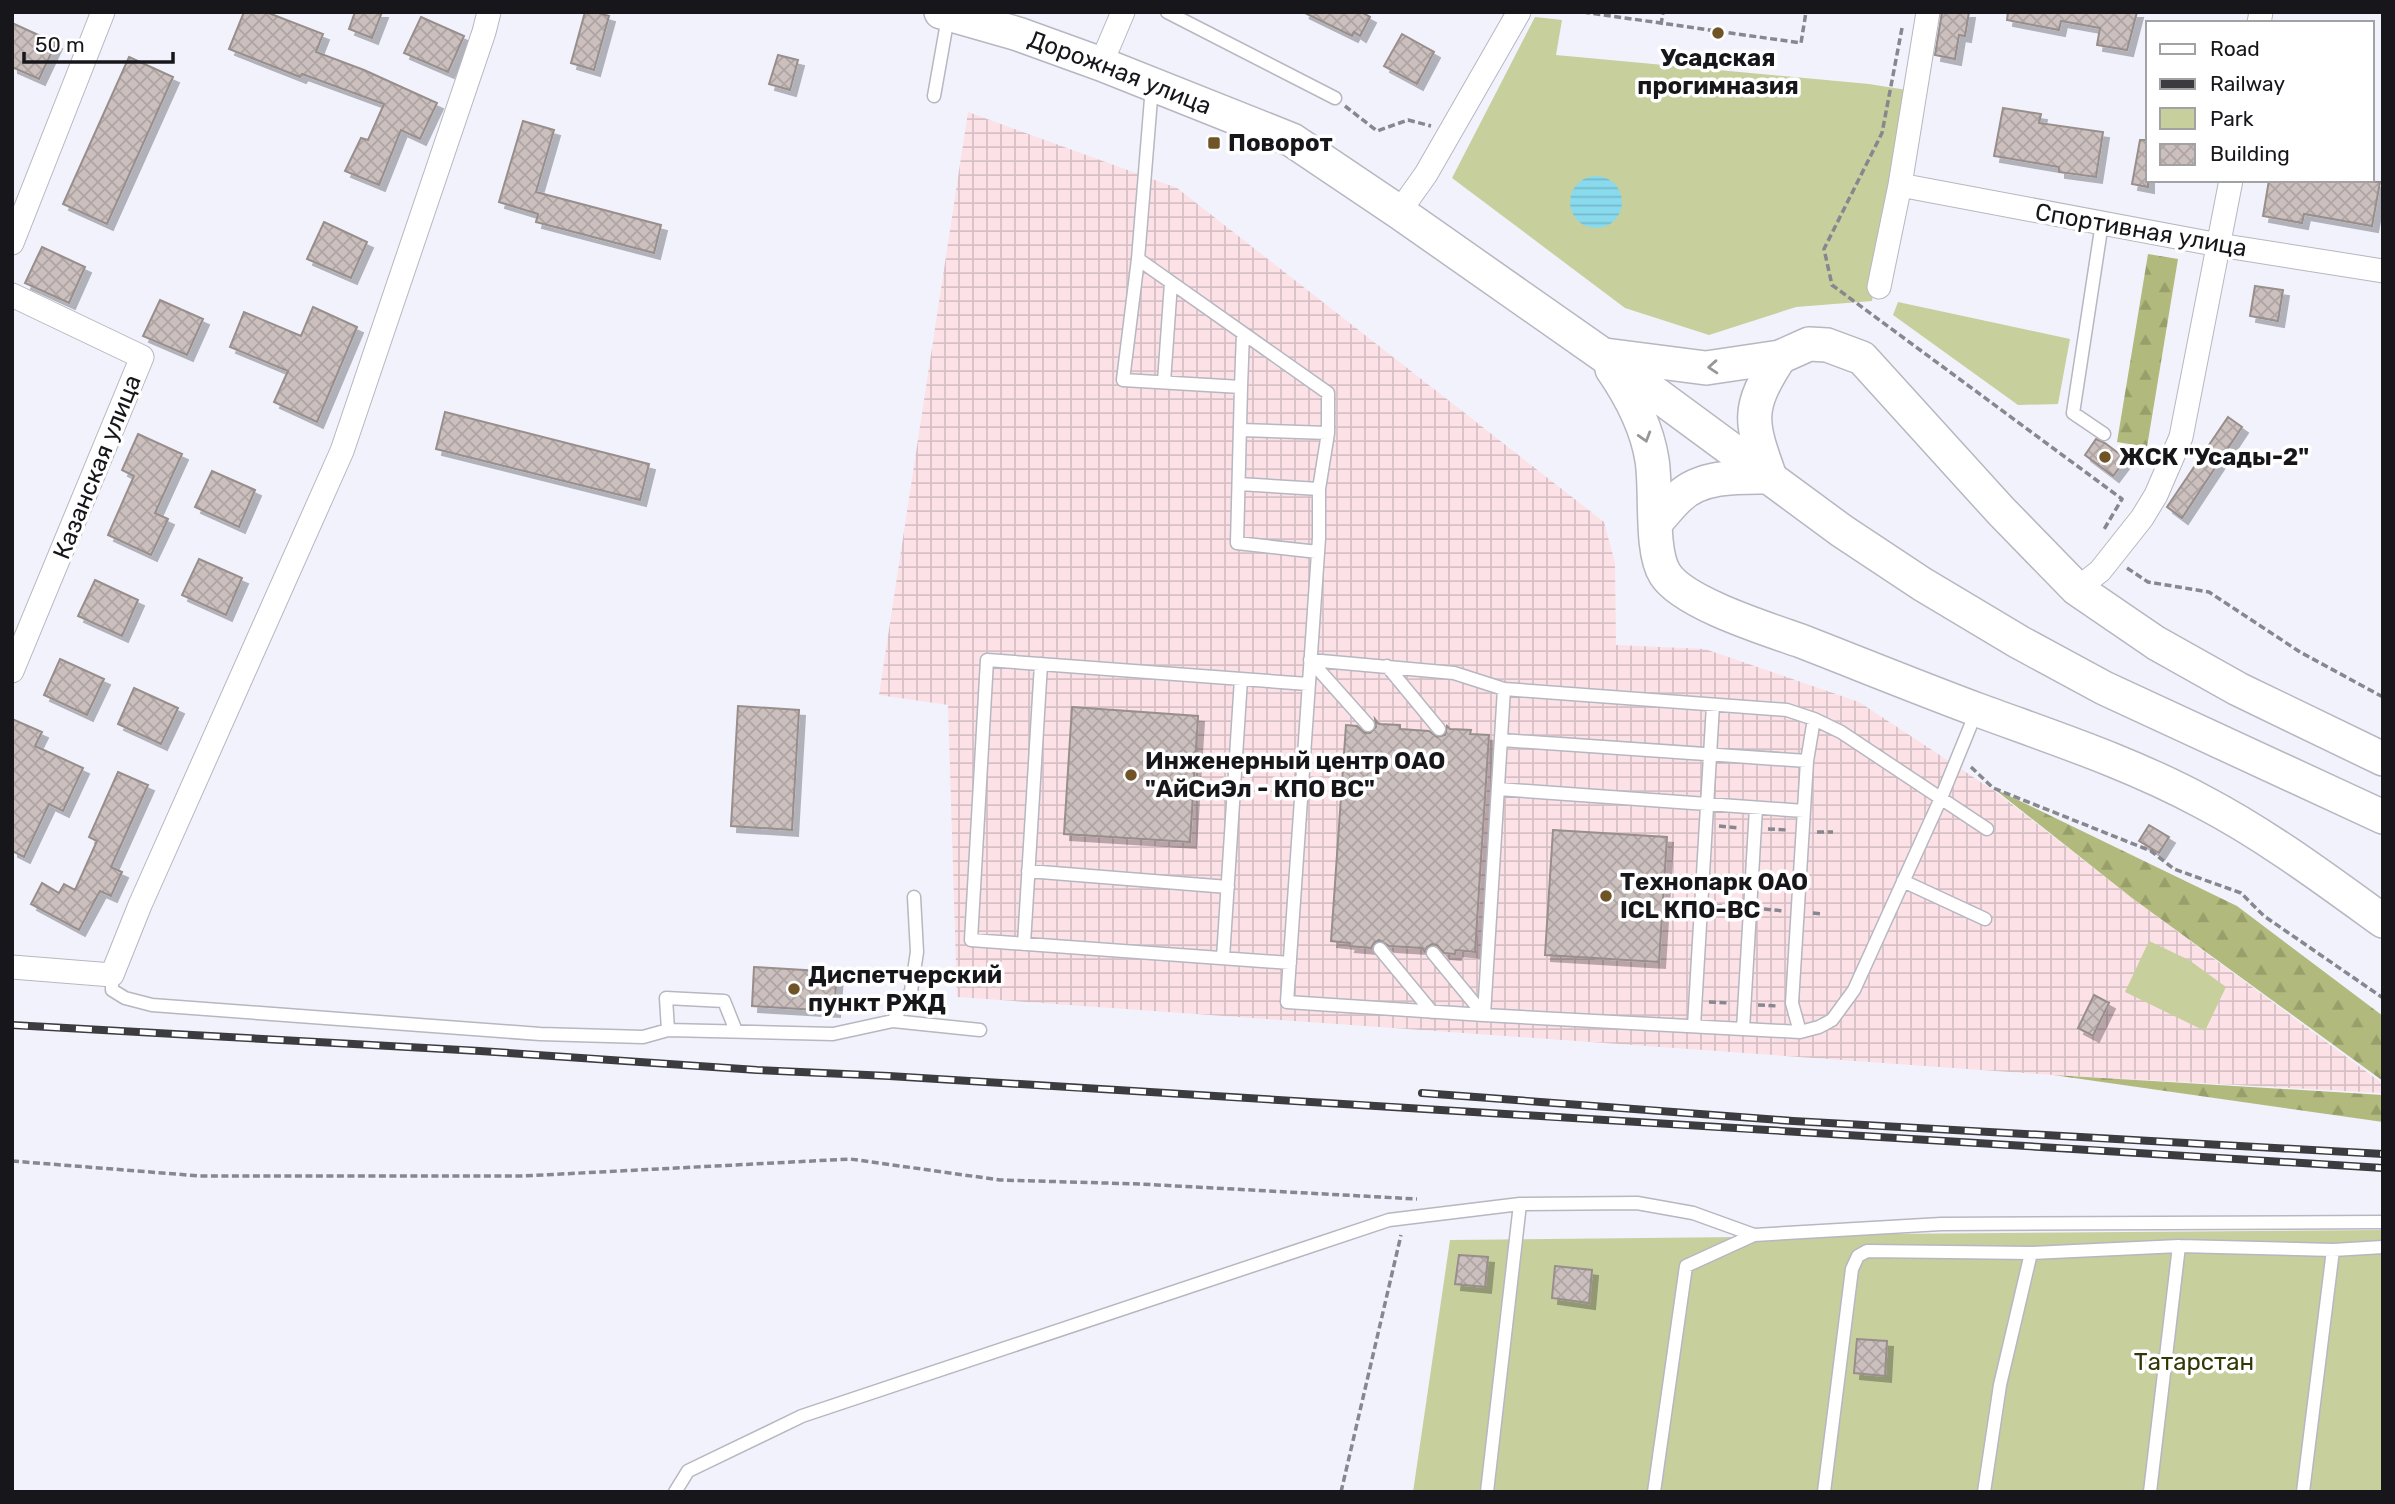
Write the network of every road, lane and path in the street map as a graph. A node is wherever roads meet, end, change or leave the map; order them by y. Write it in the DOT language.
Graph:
graph roads {
  1 [pos="103,12"];
  2 [pos="489,12"];
  3 [pos="1123,12"];
  4 [pos="1167,12"];
  5 [pos="1519,12"];
  6 [pos="1583,12"];
  7 [pos="1663,12"];
  8 [pos="1806,12"];
  9 [pos="1928,12"];
  10 [pos="945,13"];
  11 [pos="1661,25"];
  12 [pos="1902,26"];
  13 [pos="1101,64"];
  14 [pos="1152,85"];
  15 [pos="934,96"];
  16 [pos="1335,97"];
  17 [pos="1451,131"];
  18 [pos="2231,182"];
  19 [pos="1900,185"];
  20 [pos="1399,212"];
  21 [pos="2102,223"];
  22 [pos="12,243"];
  23 [pos="2219,245"];
  24 [pos="1138,259"];
  25 [pos="2383,271"];
  26 [pos="1171,283"];
  27 [pos="1880,287"];
  28 [pos="12,295"];
  29 [pos="1243,333"];
  30 [pos="1603,355"];
  31 [pos="1780,357"];
  32 [pos="1164,382"];
  33 [pos="1241,387"];
  34 [pos="1240,430"];
  35 [pos="1328,433"];
  36 [pos="2104,433"];
  37 [pos="1770,477"];
  38 [pos="1239,484"];
  39 [pos="1319,489"];
  40 [pos="2122,499"];
  41 [pos="1656,522"];
  42 [pos="1318,552"];
  43 [pos="2112,558"];
  44 [pos="2077,589"];
  45 [pos="1310,660"];
  46 [pos="1041,664"];
  47 [pos="1387,666"];
  48 [pos="12,671"];
  49 [pos="1241,679"];
  50 [pos="1308,684"];
  51 [pos="1504,690"];
  52 [pos="2383,697"];
  53 [pos="1713,705"];
  54 [pos="1977,710"];
  55 [pos="1814,719"];
  56 [pos="1368,724"];
  57 [pos="1439,729"];
  58 [pos="1502,740"];
  59 [pos="1710,754"];
  60 [pos="1959,755"];
  61 [pos="2383,759"];
  62 [pos="1807,761"];
  63 [pos="1498,789"];
  64 [pos="1941,798"];
  65 [pos="1706,804"];
  66 [pos="1756,808"];
  67 [pos="1804,811"];
  68 [pos="2383,817"];
  69 [pos="1987,829"];
  70 [pos="1028,872"];
  71 [pos="1903,881"];
  72 [pos="1228,887"];
  73 [pos="914,897"];
  74 [pos="1984,919"];
  75 [pos="2383,921"];
  76 [pos="1024,944"];
  77 [pos="1380,949"];
  78 [pos="1433,953"];
  79 [pos="1223,958"];
  80 [pos="1290,963"];
  81 [pos="12,967"];
  82 [pos="112,975"];
  83 [pos="2383,998"];
  84 [pos="1432,1012"];
  85 [pos="1484,1016"];
  86 [pos="893,1021"];
  87 [pos="1694,1026"];
  88 [pos="1743,1029"];
  89 [pos="668,1030"];
  90 [pos="981,1030"];
  91 [pos="736,1031"];
  92 [pos="1800,1032"];
  93 [pos="12,1161"];
  94 [pos="1425,1199"];
  95 [pos="1520,1205"];
  96 [pos="1405,1218"];
  97 [pos="2383,1222"];
  98 [pos="1754,1235"];
  99 [pos="2179,1246"];
  100 [pos="2383,1247"];
  101 [pos="2333,1250"];
  102 [pos="2031,1253"];
  103 [pos="675,1492"];
  104 [pos="1341,1492"];
  105 [pos="1487,1492"];
  106 [pos="1654,1492"];
  107 [pos="1824,1492"];
  108 [pos="1984,1492"];
  109 [pos="2150,1492"];
  110 [pos="2303,1492"];
  1 -- 22 [label="street"];
  2 -- 82 [label="street"];
  3 -- 13 [label="street"];
  4 -- 16 [label="lane"];
  5 -- 17 [label="street"];
  6 -- 11 [label="path"];
  7 -- 11 [label="path"];
  8 -- 11 [label="path"];
  9 -- 19 [label="street"];
  10 -- 13 [label="street, Дорожная улица"];
  10 -- 15 [label="lane"];
  12 -- 40 [label="path"];
  13 -- 14 [label="street, Дорожная улица"];
  14 -- 20 [label="street, Дорожная улица"];
  14 -- 24 [label="lane"];
  16 -- 17 [label="path"];
  17 -- 20 [label="street"];
  18 -- 23 [label="street"];
  19 -- 21 [label="street, Спортивная улица"];
  19 -- 27 [label="street"];
  20 -- 30 [label="street, Дорожная улица"];
  21 -- 23 [label="street, Спортивная улица"];
  21 -- 36 [label="lane"];
  23 -- 25 [label="street, Спортивная улица"];
  23 -- 43 [label="street"];
  24 -- 26 [label="lane"];
  24 -- 32 [label="lane"];
  26 -- 29 [label="lane"];
  26 -- 32 [label="lane"];
  28 -- 48 [label="street, Казанская улица"];
  29 -- 33 [label="lane"];
  29 -- 35 [label="lane"];
  31 -- 30 [label="street, one-way"];
  30 -- 37 [label="street, Дорожная улица"];
  30 -- 41 [label="street, one-way"];
  31 -- 37 [label="street"];
  31 -- 44 [label="street"];
  32 -- 33 [label="lane"];
  33 -- 34 [label="lane"];
  34 -- 35 [label="lane"];
  34 -- 38 [label="lane"];
  35 -- 39 [label="lane"];
  37 -- 41 [label="street"];
  37 -- 68 [label="street, Дорожная улица"];
  38 -- 39 [label="lane"];
  38 -- 42 [label="lane"];
  39 -- 42 [label="lane"];
  41 -- 54 [label="street"];
  42 -- 45 [label="lane"];
  43 -- 44 [label="street"];
  43 -- 52 [label="path"];
  44 -- 61 [label="street"];
  45 -- 47 [label="lane"];
  45 -- 50 [label="lane"];
  45 -- 56 [label="lane"];
  46 -- 49 [label="lane"];
  46 -- 70 [label="lane"];
  46 -- 76 [label="lane"];
  47 -- 51 [label="lane"];
  47 -- 57 [label="lane"];
  49 -- 50 [label="lane"];
  49 -- 72 [label="lane"];
  50 -- 80 [label="lane"];
  51 -- 53 [label="lane"];
  51 -- 58 [label="lane"];
  53 -- 55 [label="lane"];
  53 -- 59 [label="lane"];
  54 -- 60 [label="lane"];
  54 -- 75 [label="street"];
  55 -- 62 [label="lane"];
  55 -- 64 [label="lane"];
  58 -- 59 [label="lane"];
  58 -- 63 [label="lane"];
  59 -- 62 [label="lane"];
  59 -- 65 [label="lane"];
  60 -- 64 [label="lane"];
  60 -- 83 [label="path"];
  62 -- 67 [label="lane"];
  63 -- 65 [label="lane"];
  63 -- 85 [label="lane"];
  64 -- 69 [label="lane"];
  64 -- 71 [label="lane"];
  65 -- 66 [label="lane"];
  65 -- 87 [label="lane"];
  66 -- 67 [label="lane"];
  66 -- 88 [label="lane"];
  67 -- 92 [label="lane"];
  70 -- 72 [label="lane"];
  70 -- 76 [label="lane"];
  71 -- 74 [label="lane"];
  71 -- 92 [label="lane"];
  72 -- 79 [label="lane"];
  73 -- 86 [label="lane"];
  76 -- 79 [label="lane"];
  77 -- 84 [label="lane"];
  78 -- 85 [label="lane"];
  79 -- 80 [label="lane"];
  80 -- 84 [label="lane"];
  81 -- 82 [label="street"];
  82 -- 89 [label="lane"];
  84 -- 85 [label="lane"];
  85 -- 87 [label="lane"];
  86 -- 90 [label="lane"];
  86 -- 91 [label="lane"];
  87 -- 88 [label="lane"];
  88 -- 92 [label="lane"];
  89 -- 91 [label="lane"];
  89 -- 91 [label="lane"];
  93 -- 94 [label="path"];
  95 -- 96 [label="lane"];
  95 -- 98 [label="lane"];
  95 -- 105 [label="lane"];
  96 -- 103 [label="lane"];
  96 -- 104 [label="path"];
  97 -- 98 [label="lane"];
  98 -- 106 [label="lane"];
  99 -- 101 [label="lane"];
  99 -- 102 [label="lane"];
  99 -- 109 [label="lane"];
  100 -- 101 [label="lane"];
  101 -- 110 [label="lane"];
  102 -- 107 [label="lane"];
  102 -- 108 [label="lane"];
}
